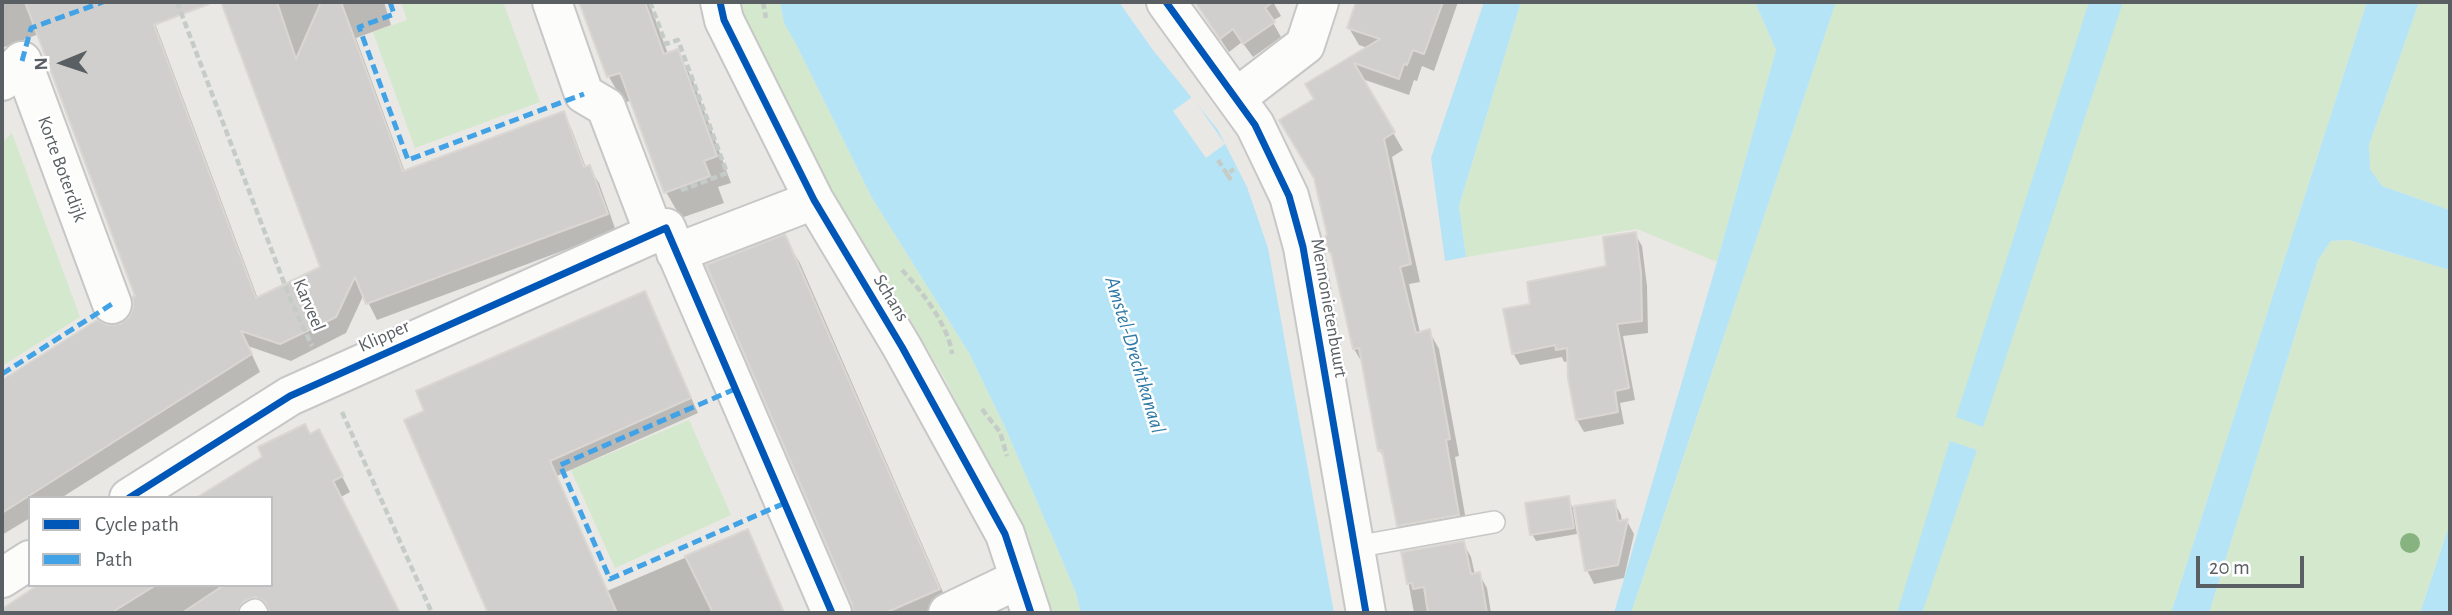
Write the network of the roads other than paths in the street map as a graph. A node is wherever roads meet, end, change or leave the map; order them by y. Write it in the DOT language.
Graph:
graph roads {
  1 [pos="552,2"];
  2 [pos="720,2"];
  3 [pos="1166,2"];
  4 [pos="1319,2"];
  5 [pos="2,81"];
  6 [pos="1236,98"];
  7 [pos="814,200"];
  8 [pos="660,230"];
  9 [pos="112,304"];
  10 [pos="132,496"];
  11 [pos="1494,522"];
  12 [pos="1355,547"];
  13 [pos="28,561"];
  14 [pos="2,578"];
  15 [pos="1025,596"];
  16 [pos="250,613"];
  17 [pos="257,613"];
  18 [pos="832,613"];
  19 [pos="948,613"];
  20 [pos="1366,613"];
  1 -- 8 [label="street"];
  2 -- 7 [label="street, Schans"];
  3 -- 6 [label="street, Mennonietenbuurt"];
  4 -- 6 [label="street"];
  5 -- 9 [label="street, Korte Boterdijk"];
  6 -- 12 [label="street, Mennonietenbuurt"];
  7 -- 8 [label="street"];
  7 -- 15 [label="street, Schans"];
  8 -- 10 [label="street, Klipper"];
  8 -- 18 [label="street"];
  11 -- 12 [label="lane"];
  12 -- 20 [label="street, Mennonietenbuurt"];
  13 -- 14 [label="street"];
  15 -- 19 [label="street"];
  16 -- 17 [label="lane"];
}
